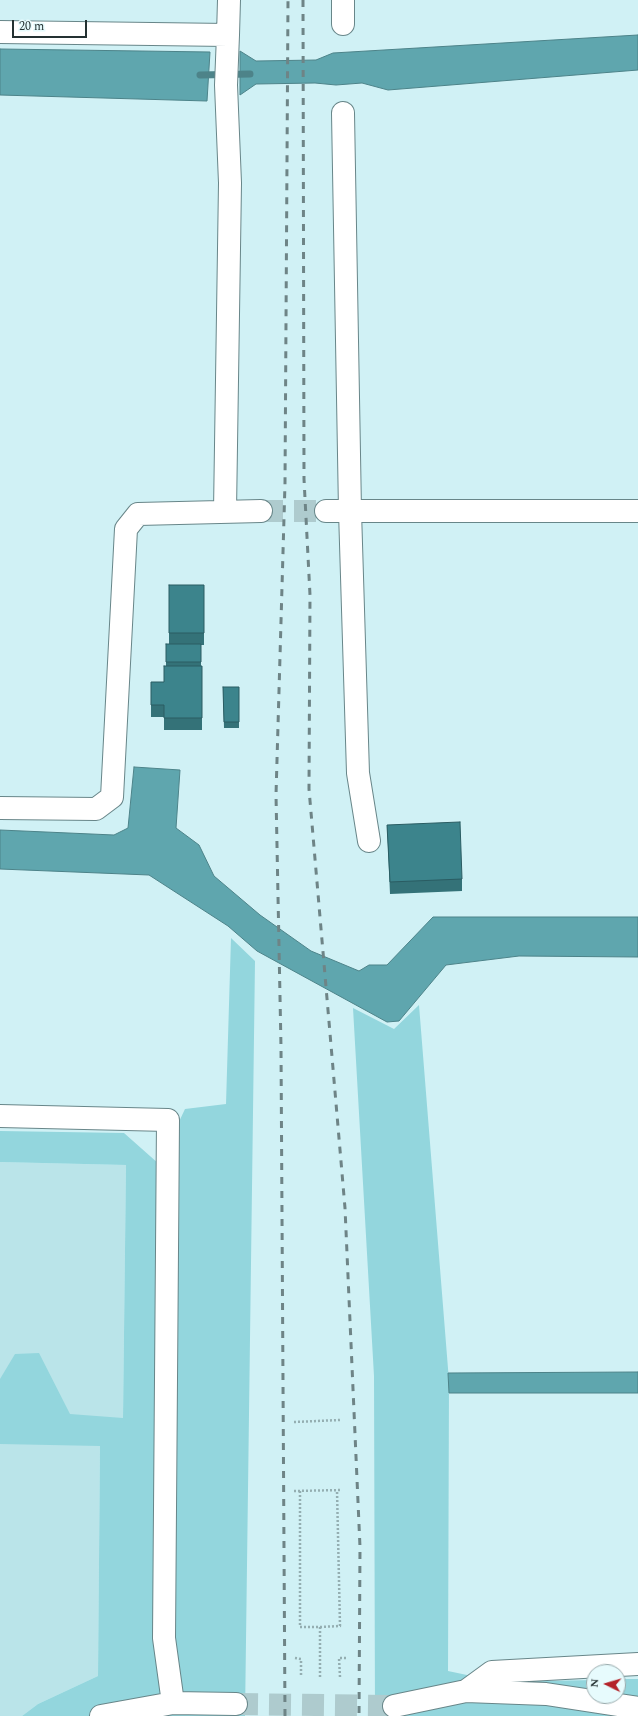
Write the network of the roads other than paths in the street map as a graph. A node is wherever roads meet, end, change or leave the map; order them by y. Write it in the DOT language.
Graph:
graph roads {
  1 [pos="229,0"];
  2 [pos="343,0"];
  3 [pos="344,24"];
  4 [pos="0,32"];
  5 [pos="228,35"];
  6 [pos="343,113"];
  7 [pos="225,511"];
  8 [pos="260,511"];
  9 [pos="326,511"];
  10 [pos="350,511"];
  11 [pos="638,511"];
  12 [pos="0,808"];
  13 [pos="368,841"];
  14 [pos="0,1116"];
  15 [pos="638,1664"];
  16 [pos="466,1691"];
  17 [pos="173,1703"];
  18 [pos="236,1704"];
  19 [pos="394,1706"];
  20 [pos="638,1708"];
  21 [pos="101,1716"];
  1 -- 5 [label="street"];
  2 -- 3 [label="street"];
  4 -- 5 [label="street"];
  5 -- 7 [label="street"];
  6 -- 10 [label="street"];
  7 -- 8 [label="street"];
  7 -- 12 [label="street"];
  9 -- 10 [label="street"];
  10 -- 11 [label="street"];
  10 -- 13 [label="street"];
  14 -- 17 [label="street"];
  15 -- 16 [label="street"];
  16 -- 19 [label="street"];
  16 -- 20 [label="street"];
  17 -- 18 [label="street"];
  17 -- 21 [label="street"];
}
